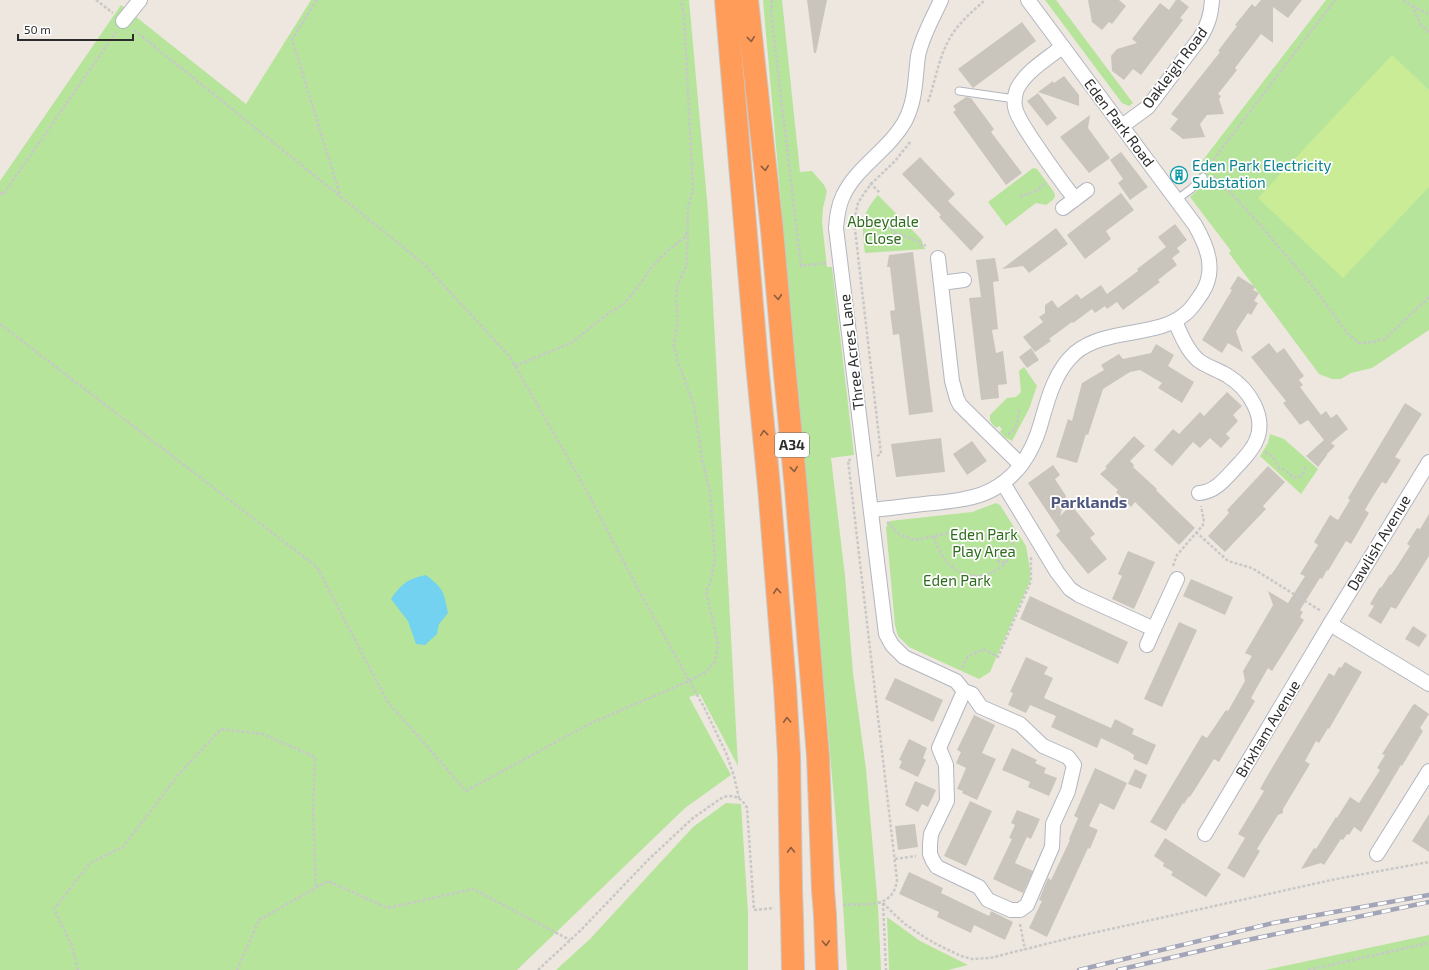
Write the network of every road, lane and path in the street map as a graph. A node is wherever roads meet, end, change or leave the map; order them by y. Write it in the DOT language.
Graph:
graph roads {
  1 [pos="96,0"];
  2 [pos="140,0"];
  3 [pos="317,0"];
  4 [pos="681,0"];
  5 [pos="726,0"];
  6 [pos="747,0"];
  7 [pos="772,0"];
  8 [pos="941,0"];
  9 [pos="985,0"];
  10 [pos="1028,0"];
  11 [pos="1212,0"];
  12 [pos="1335,0"];
  13 [pos="1403,0"];
  14 [pos="1412,6"];
  15 [pos="1429,14"];
  16 [pos="123,21"];
  17 [pos="1429,32"];
  18 [pos="1062,47"];
  19 [pos="959,91"];
  20 [pos="1015,99"];
  21 [pos="928,104"];
  22 [pos="1122,126"];
  23 [pos="912,139"];
  24 [pos="1205,174"];
  25 [pos="1056,175"];
  26 [pos="1211,175"];
  27 [pos="867,180"];
  28 [pos="871,184"];
  29 [pos="1087,190"];
  30 [pos="880,193"];
  31 [pos="1,194"];
  32 [pos="340,196"];
  33 [pos="1020,197"];
  34 [pos="1075,199"];
  35 [pos="0,200"];
  36 [pos="1176,200"];
  37 [pos="1063,208"];
  38 [pos="887,225"];
  39 [pos="687,231"];
  40 [pos="926,246"];
  41 [pos="938,258"];
  42 [pos="828,263"];
  43 [pos="964,280"];
  44 [pos="941,283"];
  45 [pos="1429,297"];
  46 [pos="1175,321"];
  47 [pos="0,324"];
  48 [pos="515,366"];
  49 [pos="1019,410"];
  50 [pos="1005,433"];
  51 [pos="1267,449"];
  52 [pos="875,457"];
  53 [pos="848,460"];
  54 [pos="1429,462"];
  55 [pos="1021,465"];
  56 [pos="1305,465"];
  57 [pos="1003,483"];
  58 [pos="1199,492"];
  59 [pos="871,510"];
  60 [pos="886,520"];
  61 [pos="1018,527"];
  62 [pos="1011,532"];
  63 [pos="1196,532"];
  64 [pos="934,536"];
  65 [pos="1031,554"];
  66 [pos="1008,560"];
  67 [pos="1177,579"];
  68 [pos="1331,621"];
  69 [pos="1154,629"];
  70 [pos="1147,645"];
  71 [pos="960,671"];
  72 [pos="689,681"];
  73 [pos="1429,684"];
  74 [pos="964,691"];
  75 [pos="1429,771"];
  76 [pos="740,798"];
  77 [pos="1205,834"];
  78 [pos="930,854"];
  79 [pos="1377,854"];
  80 [pos="895,859"];
  81 [pos="1429,862"];
  82 [pos="316,888"];
  83 [pos="883,902"];
  84 [pos="833,910"];
  85 [pos="1020,910"];
  86 [pos="784,914"];
  87 [pos="570,940"];
  88 [pos="1429,943"];
  89 [pos="1025,950"];
  90 [pos="78,970"];
  91 [pos="237,970"];
  92 [pos="538,970"];
  93 [pos="793,970"];
  94 [pos="827,970"];
  95 [pos="886,970"];
  96 [pos="1308,970"];
  1 -- 16 [label="path"];
  2 -- 16 [label="street"];
  3 -- 32 [label="path"];
  4 -- 39 [label="path"];
  86 -- 5 [label="highway, A34, one-way, bridge"];
  6 -- 84 [label="highway, A34, one-way, bridge"];
  7 -- 42 [label="path"];
  8 -- 59 [label="street, Three Acres Lane"];
  9 -- 21 [label="path"];
  10 -- 18 [label="street, Eden Park Road"];
  11 -- 22 [label="street, Oakleigh Road"];
  12 -- 24 [label="path"];
  13 -- 14 [label="path"];
  14 -- 15 [label="path"];
  14 -- 17 [label="path"];
  16 -- 31 [label="path"];
  16 -- 32 [label="path"];
  18 -- 20 [label="street"];
  18 -- 22 [label="street, Eden Park Road"];
  19 -- 20 [label="lane"];
  20 -- 25 [label="street"];
  22 -- 36 [label="street, Eden Park Road"];
  23 -- 28 [label="path"];
  24 -- 36 [label="lane"];
  25 -- 33 [label="path"];
  25 -- 34 [label="street"];
  26 -- 45 [label="path"];
  27 -- 28 [label="path"];
  28 -- 30 [label="path"];
  28 -- 52 [label="path"];
  29 -- 34 [label="street"];
  31 -- 35 [label="path"];
  32 -- 48 [label="path"];
  34 -- 37 [label="street"];
  36 -- 46 [label="street, Eden Park Road"];
  38 -- 40 [label="path"];
  39 -- 48 [label="path"];
  39 -- 72 [label="path"];
  41 -- 44 [label="street"];
  43 -- 44 [label="street"];
  44 -- 55 [label="street"];
  46 -- 55 [label="street, Eden Park Road"];
  46 -- 58 [label="street"];
  47 -- 72 [label="path"];
  48 -- 72 [label="path"];
  49 -- 50 [label="path"];
  51 -- 56 [label="path"];
  53 -- 80 [label="path"];
  54 -- 68 [label="street, Dawlish Avenue"];
  55 -- 57 [label="street, Eden Park Road"];
  57 -- 59 [label="street, Eden Park Road"];
  57 -- 69 [label="street"];
  58 -- 63 [label="path"];
  59 -- 74 [label="street, Three Acres Lane"];
  60 -- 64 [label="path"];
  61 -- 62 [label="path"];
  62 -- 64 [label="path"];
  62 -- 66 [label="path"];
  63 -- 67 [label="path"];
  63 -- 68 [label="path"];
  64 -- 66 [label="path"];
  65 -- 71 [label="path"];
  66 -- 66 [label="path"];
  67 -- 69 [label="street"];
  68 -- 73 [label="street"];
  68 -- 77 [label="street, Brixham Avenue"];
  69 -- 70 [label="street"];
  72 -- 76 [label="path"];
  74 -- 78 [label="street"];
  74 -- 85 [label="street, Three Acres Lane"];
  75 -- 79 [label="street"];
  76 -- 86 [label="path"];
  76 -- 87 [label="path"];
  78 -- 80 [label="path"];
  78 -- 85 [label="street"];
  80 -- 83 [label="path"];
  81 -- 89 [label="path"];
  82 -- 87 [label="path"];
  82 -- 90 [label="path"];
  82 -- 91 [label="path"];
  83 -- 84 [label="path"];
  83 -- 89 [label="path"];
  83 -- 95 [label="path"];
  84 -- 94 [label="highway, A34, one-way"];
  85 -- 89 [label="path"];
  86 -- 93 [label="highway, A34"];
  87 -- 92 [label="path"];
  88 -- 96 [label="path"];
}
